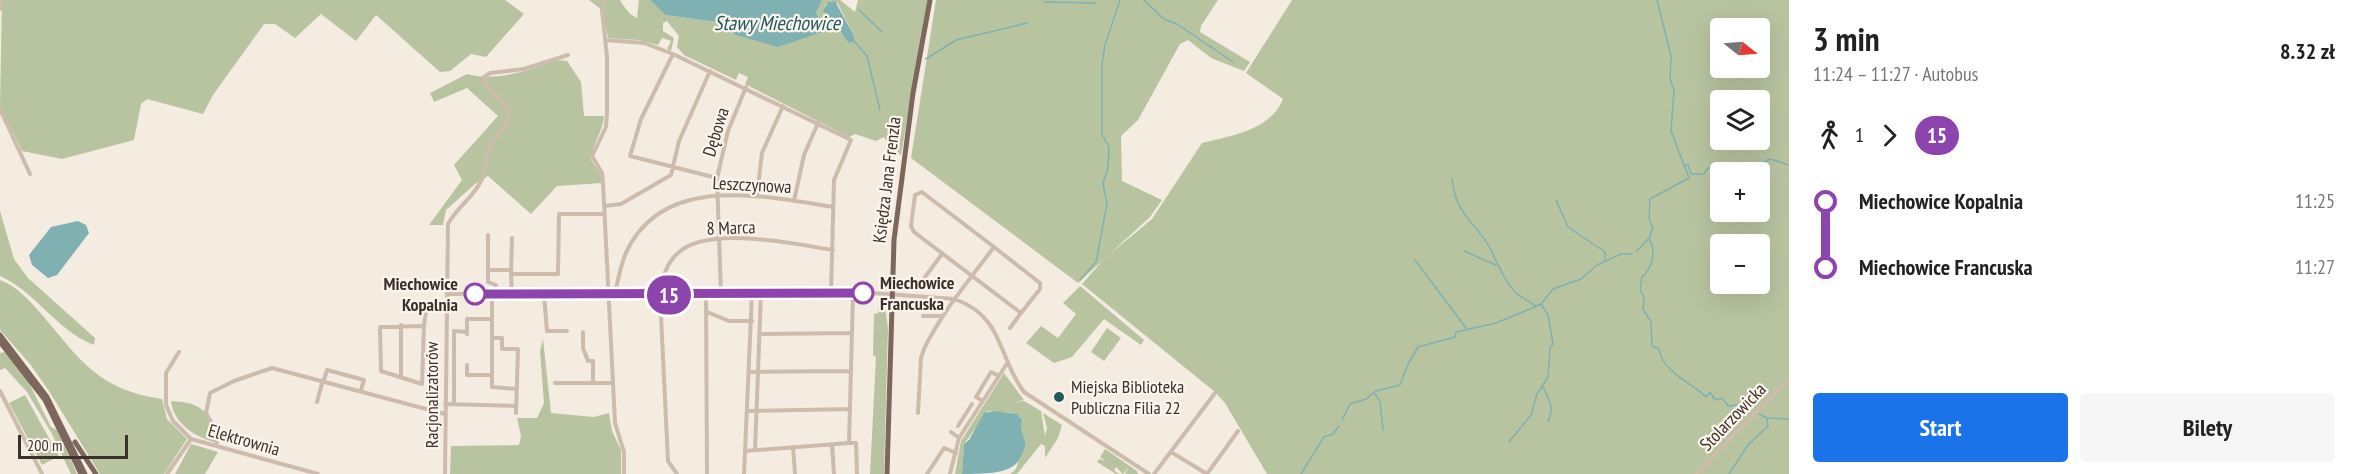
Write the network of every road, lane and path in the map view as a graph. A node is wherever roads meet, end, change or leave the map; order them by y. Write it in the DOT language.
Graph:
graph roads {
  1 [pos="1,0"];
  2 [pos="604,0"];
  3 [pos="930,0"];
  4 [pos="0,9"];
  5 [pos="605,40"];
  6 [pos="673,54"];
  7 [pos="567,55"];
  8 [pos="710,71"];
  9 [pos="746,87"];
  10 [pos="783,106"];
  11 [pos="0,109"];
  12 [pos="818,123"];
  13 [pos="672,167"];
  14 [pos="30,174"];
  15 [pos="717,178"];
  16 [pos="716,195"];
  17 [pos="757,195"];
  18 [pos="794,201"];
  19 [pos="604,206"];
  20 [pos="833,207"];
  21 [pos="605,214"];
  22 [pos="488,235"];
  23 [pos="512,238"];
  24 [pos="720,239"];
  25 [pos="994,247"];
  26 [pos="833,250"];
  27 [pos="942,254"];
  28 [pos="488,270"];
  29 [pos="512,272"];
  30 [pos="972,276"];
  31 [pos="925,277"];
  32 [pos="496,285"];
  33 [pos="752,293"];
  34 [pos="760,293"];
  35 [pos="831,293"];
  36 [pos="853,293"];
  37 [pos="892,293"];
  38 [pos="447,294"];
  39 [pos="492,294"];
  40 [pos="512,294"];
  41 [pos="706,294"];
  42 [pos="721,294"];
  43 [pos="544,295"];
  44 [pos="612,295"];
  45 [pos="660,295"];
  46 [pos="955,299"];
  47 [pos="446,304"];
  48 [pos="707,312"];
  49 [pos="1021,313"];
  50 [pos="923,316"];
  51 [pos="944,316"];
  52 [pos="492,319"];
  53 [pos="752,321"];
  54 [pos="401,326"];
  55 [pos="424,326"];
  56 [pos="1010,328"];
  57 [pos="567,331"];
  58 [pos="583,332"];
  59 [pos="852,333"];
  60 [pos="759,334"];
  61 [pos="0,335"];
  62 [pos="492,338"];
  63 [pos="0,342"];
  64 [pos="179,352"];
  65 [pos="1008,361"];
  66 [pos="467,365"];
  67 [pos="851,370"];
  68 [pos="749,372"];
  69 [pos="758,372"];
  70 [pos="492,375"];
  71 [pos="999,376"];
  72 [pos="401,377"];
  73 [pos="1789,379"];
  74 [pos="323,380"];
  75 [pos="555,383"];
  76 [pos="593,383"];
  77 [pos="613,383"];
  78 [pos="517,389"];
  79 [pos="361,390"];
  80 [pos="0,391"];
  81 [pos="1215,393"];
  82 [pos="47,397"];
  83 [pos="982,401"];
  84 [pos="317,402"];
  85 [pos="445,404"];
  86 [pos="454,404"];
  87 [pos="972,404"];
  88 [pos="516,406"];
  89 [pos="850,409"];
  90 [pos="748,411"];
  91 [pos="757,411"];
  92 [pos="516,413"];
  93 [pos="918,413"];
  94 [pos="445,414"];
  95 [pos="963,417"];
  96 [pos="970,421"];
  97 [pos="958,426"];
  98 [pos="1238,431"];
  99 [pos="951,432"];
  100 [pos="959,438"];
  101 [pos="191,439"];
  102 [pos="849,443"];
  103 [pos="832,445"];
  104 [pos="217,446"];
  105 [pos="793,447"];
  106 [pos="755,450"];
  107 [pos="746,451"];
  108 [pos="1171,452"];
  109 [pos="956,453"];
  110 [pos="42,474"];
  111 [pos="81,474"];
  112 [pos="85,474"];
  113 [pos="96,474"];
  114 [pos="167,474"];
  115 [pos="318,474"];
  116 [pos="445,474"];
  117 [pos="624,474"];
  118 [pos="677,474"];
  119 [pos="707,474"];
  120 [pos="744,474"];
  121 [pos="795,474"];
  122 [pos="834,474"];
  123 [pos="857,474"];
  124 [pos="886,474"];
  125 [pos="927,474"];
  126 [pos="950,474"];
  127 [pos="1149,474"];
  128 [pos="1154,474"];
  129 [pos="1207,474"];
  130 [pos="1696,474"];
  1 -- 4 [label="street"];
  2 -- 5 [label="street"];
  3 -- 37 [label="main road, Księdza Jana Frenzla"];
  5 -- 6 [label="street"];
  5 -- 19 [label="street"];
  6 -- 8 [label="street"];
  6 -- 13 [label="street"];
  7 -- 38 [label="street, Racjonalizatorów"];
  8 -- 9 [label="street"];
  8 -- 13 [label="street"];
  9 -- 10 [label="street"];
  9 -- 15 [label="street, Dębowa"];
  10 -- 12 [label="street"];
  10 -- 17 [label="street"];
  11 -- 14 [label="street"];
  12 -- 18 [label="street"];
  12 -- 20 [label="street"];
  13 -- 15 [label="street"];
  13 -- 19 [label="street"];
  15 -- 16 [label="street, Dębowa"];
  16 -- 17 [label="street, Leszczynowa"];
  16 -- 24 [label="street, Dębowa"];
  16 -- 44 [label="street, Leszczynowa"];
  17 -- 18 [label="street, Leszczynowa"];
  18 -- 20 [label="street, Leszczynowa"];
  19 -- 21 [label="street"];
  20 -- 26 [label="street"];
  21 -- 29 [label="street"];
  21 -- 44 [label="street"];
  22 -- 28 [label="street"];
  23 -- 29 [label="street"];
  24 -- 26 [label="street, 8 Marca"];
  24 -- 42 [label="street, Dębowa"];
  24 -- 45 [label="street, 8 Marca"];
  25 -- 27 [label="street"];
  25 -- 30 [label="street"];
  25 -- 49 [label="street"];
  26 -- 35 [label="street"];
  27 -- 30 [label="street"];
  27 -- 31 [label="street"];
  28 -- 29 [label="street"];
  28 -- 32 [label="street"];
  29 -- 40 [label="street"];
  30 -- 46 [label="street"];
  30 -- 49 [label="street"];
  33 -- 34 [label="street"];
  33 -- 42 [label="street"];
  33 -- 53 [label="street"];
  34 -- 35 [label="street"];
  34 -- 60 [label="street"];
  35 -- 36 [label="street"];
  36 -- 37 [label="street"];
  36 -- 59 [label="street"];
  37 -- 46 [label="street"];
  37 -- 124 [label="main road, Księdza Jana Frenzla"];
  38 -- 39 [label="street"];
  38 -- 47 [label="street, Racjonalizatorów"];
  39 -- 40 [label="street"];
  39 -- 52 [label="street"];
  40 -- 43 [label="street"];
  41 -- 42 [label="street"];
  41 -- 45 [label="street"];
  41 -- 48 [label="street"];
  43 -- 44 [label="street"];
  43 -- 57 [label="street"];
  44 -- 45 [label="street"];
  44 -- 77 [label="street"];
  45 -- 118 [label="street, 8 Marca"];
  46 -- 51 [label="street"];
  46 -- 65 [label="street"];
  47 -- 55 [label="street"];
  47 -- 85 [label="street, Racjonalizatorów"];
  48 -- 53 [label="street"];
  48 -- 119 [label="street"];
  49 -- 56 [label="street"];
  50 -- 51 [label="street"];
  51 -- 93 [label="street"];
  52 -- 62 [label="street"];
  52 -- 86 [label="street"];
  53 -- 68 [label="street"];
  54 -- 55 [label="street"];
  54 -- 72 [label="street"];
  54 -- 72 [label="street"];
  55 -- 72 [label="street"];
  58 -- 76 [label="street"];
  59 -- 60 [label="street"];
  59 -- 67 [label="street"];
  60 -- 69 [label="street"];
  61 -- 82 [label="main road"];
  62 -- 70 [label="street"];
  62 -- 78 [label="street"];
  63 -- 111 [label="main road"];
  64 -- 101 [label="street, Elektrownia"];
  65 -- 71 [label="street"];
  65 -- 127 [label="street"];
  66 -- 70 [label="street"];
  67 -- 69 [label="street"];
  67 -- 89 [label="street"];
  68 -- 69 [label="street"];
  68 -- 90 [label="street"];
  69 -- 91 [label="street"];
  70 -- 78 [label="street"];
  71 -- 83 [label="street"];
  71 -- 83 [label="street"];
  73 -- 130 [label="street, Stolarzowicka"];
  74 -- 79 [label="street"];
  74 -- 79 [label="street"];
  74 -- 84 [label="street"];
  74 -- 104 [label="street"];
  75 -- 76 [label="street"];
  76 -- 77 [label="street"];
  77 -- 117 [label="street"];
  78 -- 88 [label="street"];
  79 -- 94 [label="street"];
  80 -- 110 [label="street"];
  81 -- 108 [label="street"];
  82 -- 112 [label="main road"];
  82 -- 113 [label="main road"];
  83 -- 96 [label="street"];
  85 -- 86 [label="street"];
  85 -- 94 [label="street, Racjonalizatorów"];
  86 -- 88 [label="street"];
  87 -- 95 [label="street"];
  88 -- 92 [label="street"];
  89 -- 91 [label="street"];
  89 -- 102 [label="street"];
  90 -- 91 [label="street"];
  90 -- 107 [label="street"];
  91 -- 106 [label="street"];
  94 -- 116 [label="street, Racjonalizatorów"];
  95 -- 96 [label="street"];
  95 -- 97 [label="street"];
  96 -- 100 [label="street"];
  98 -- 129 [label="street"];
  99 -- 100 [label="street"];
  100 -- 109 [label="street"];
  101 -- 104 [label="street, Elektrownia"];
  101 -- 114 [label="street"];
  102 -- 103 [label="street"];
  102 -- 123 [label="street"];
  103 -- 105 [label="street"];
  103 -- 122 [label="street"];
  104 -- 115 [label="street, Elektrownia"];
  105 -- 106 [label="street"];
  105 -- 121 [label="street"];
  106 -- 107 [label="street"];
  107 -- 120 [label="street"];
  108 -- 128 [label="street"];
  108 -- 129 [label="street"];
  109 -- 125 [label="street"];
  109 -- 126 [label="street"];
}
